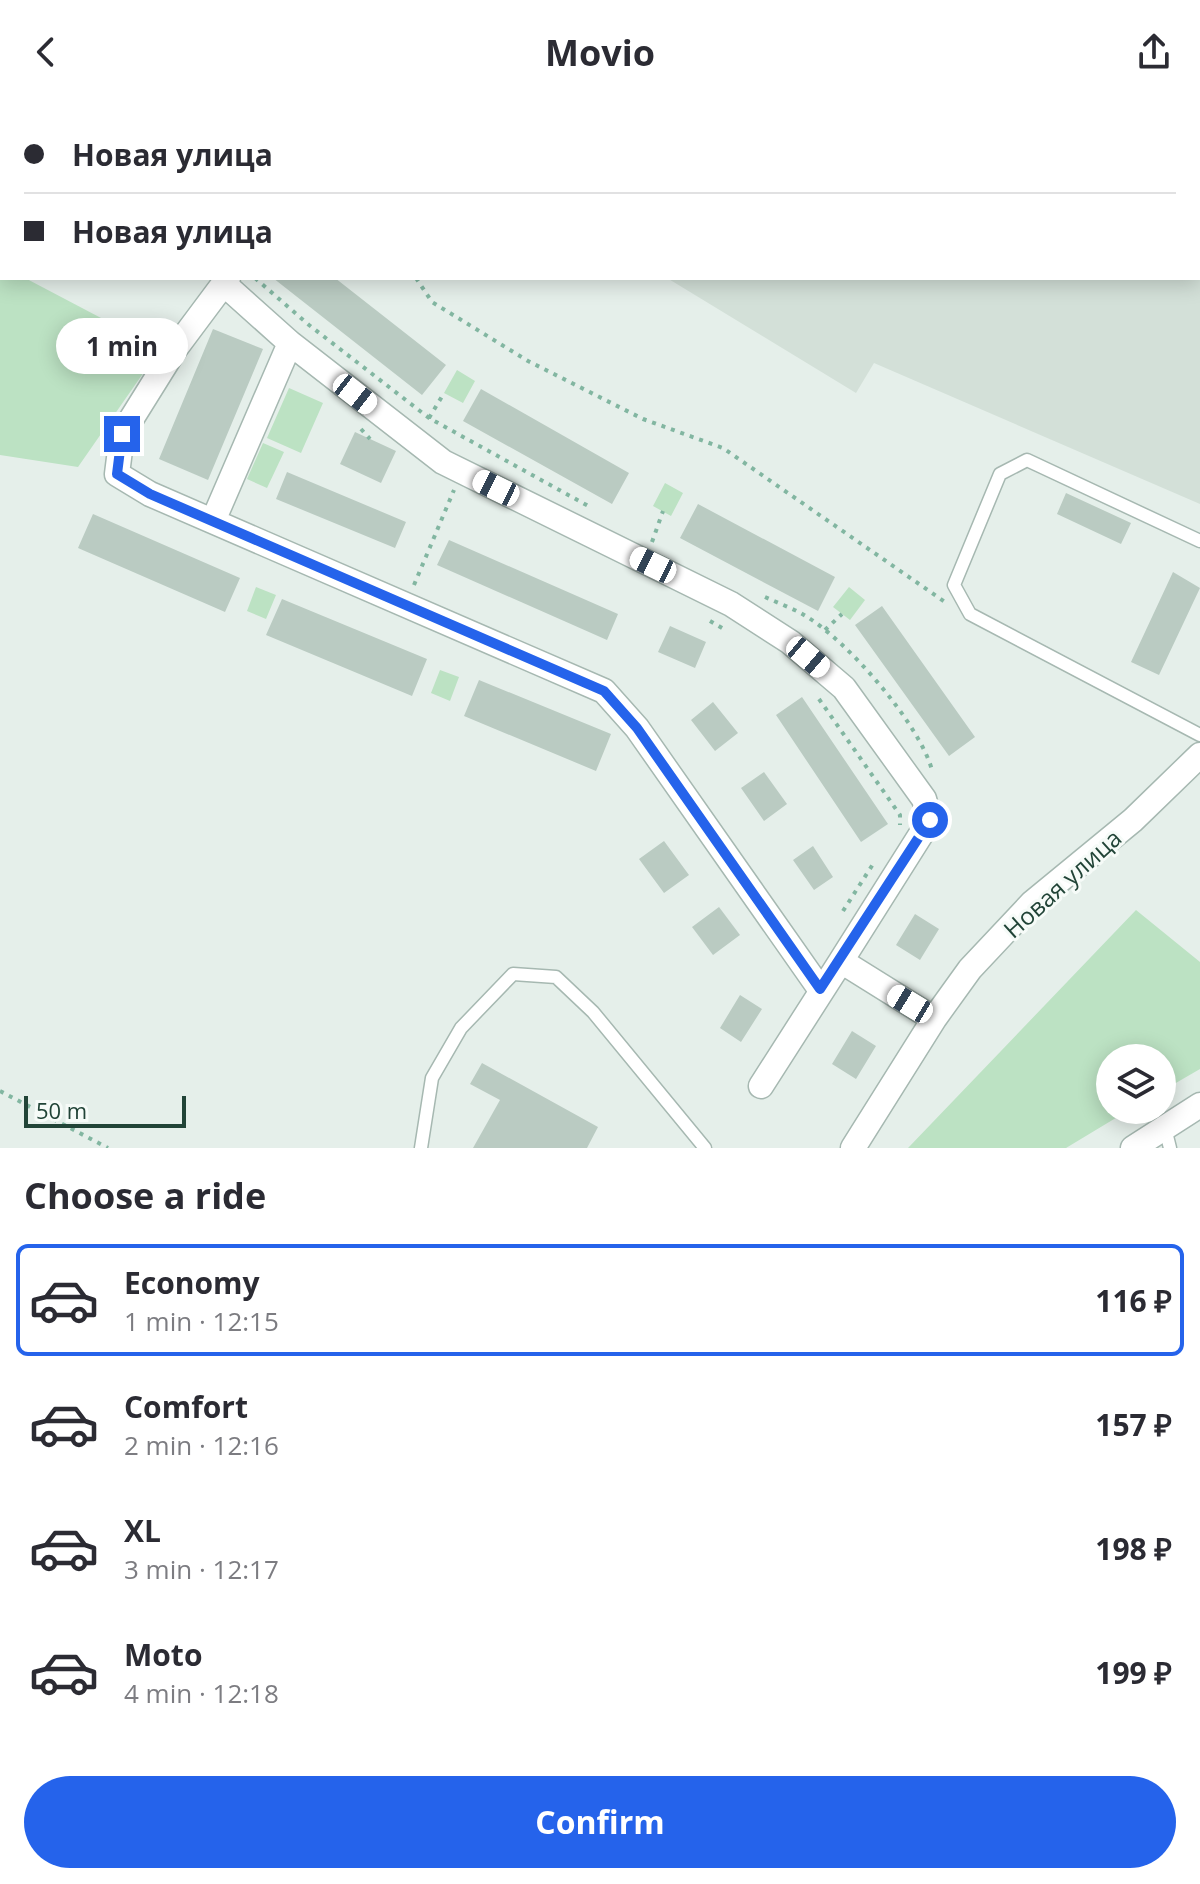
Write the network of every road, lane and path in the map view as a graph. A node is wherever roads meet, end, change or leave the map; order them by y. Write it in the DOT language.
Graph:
graph roads {
  1 [pos="417,280"];
  2 [pos="226,281"];
  3 [pos="290,343"];
  4 [pos="444,393"];
  5 [pos="429,418"];
  6 [pos="360,428"];
  7 [pos="370,439"];
  8 [pos="465,493"];
  9 [pos="663,511"];
  10 [pos="213,521"];
  11 [pos="1200,541"];
  12 [pos="652,542"];
  13 [pos="413,589"];
  14 [pos="842,614"];
  15 [pos="970,614"];
  16 [pos="709,621"];
  17 [pos="825,630"];
  18 [pos="737,636"];
  19 [pos="818,697"];
  20 [pos="1200,735"];
  21 [pos="1200,755"];
  22 [pos="900,827"];
  23 [pos="884,849"];
  24 [pos="840,916"];
  25 [pos="841,961"];
  26 [pos="820,989"];
  27 [pos="934,1019"];
  28 [pos="761,1086"];
  29 [pos="0,1091"];
  30 [pos="1200,1105"];
  31 [pos="1167,1138"];
  32 [pos="108,1148"];
  33 [pos="421,1148"];
  34 [pos="705,1148"];
  35 [pos="853,1148"];
  36 [pos="1133,1148"];
  1 -- 15 [label="path"];
  2 -- 3 [label="street"];
  2 -- 10 [label="street"];
  3 -- 10 [label="street"];
  3 -- 25 [label="street"];
  4 -- 5 [label="path"];
  6 -- 7 [label="path"];
  8 -- 13 [label="path"];
  9 -- 12 [label="path"];
  10 -- 26 [label="street"];
  11 -- 15 [label="lane"];
  14 -- 17 [label="path"];
  15 -- 20 [label="lane"];
  16 -- 18 [label="path"];
  19 -- 22 [label="path"];
  21 -- 27 [label="street, Новая улица"];
  23 -- 24 [label="path"];
  25 -- 26 [label="street"];
  25 -- 27 [label="street"];
  26 -- 28 [label="street"];
  27 -- 35 [label="street, Новая улица"];
  29 -- 32 [label="path"];
  30 -- 31 [label="street"];
  31 -- 36 [label="street"];
  33 -- 34 [label="lane"];
}
